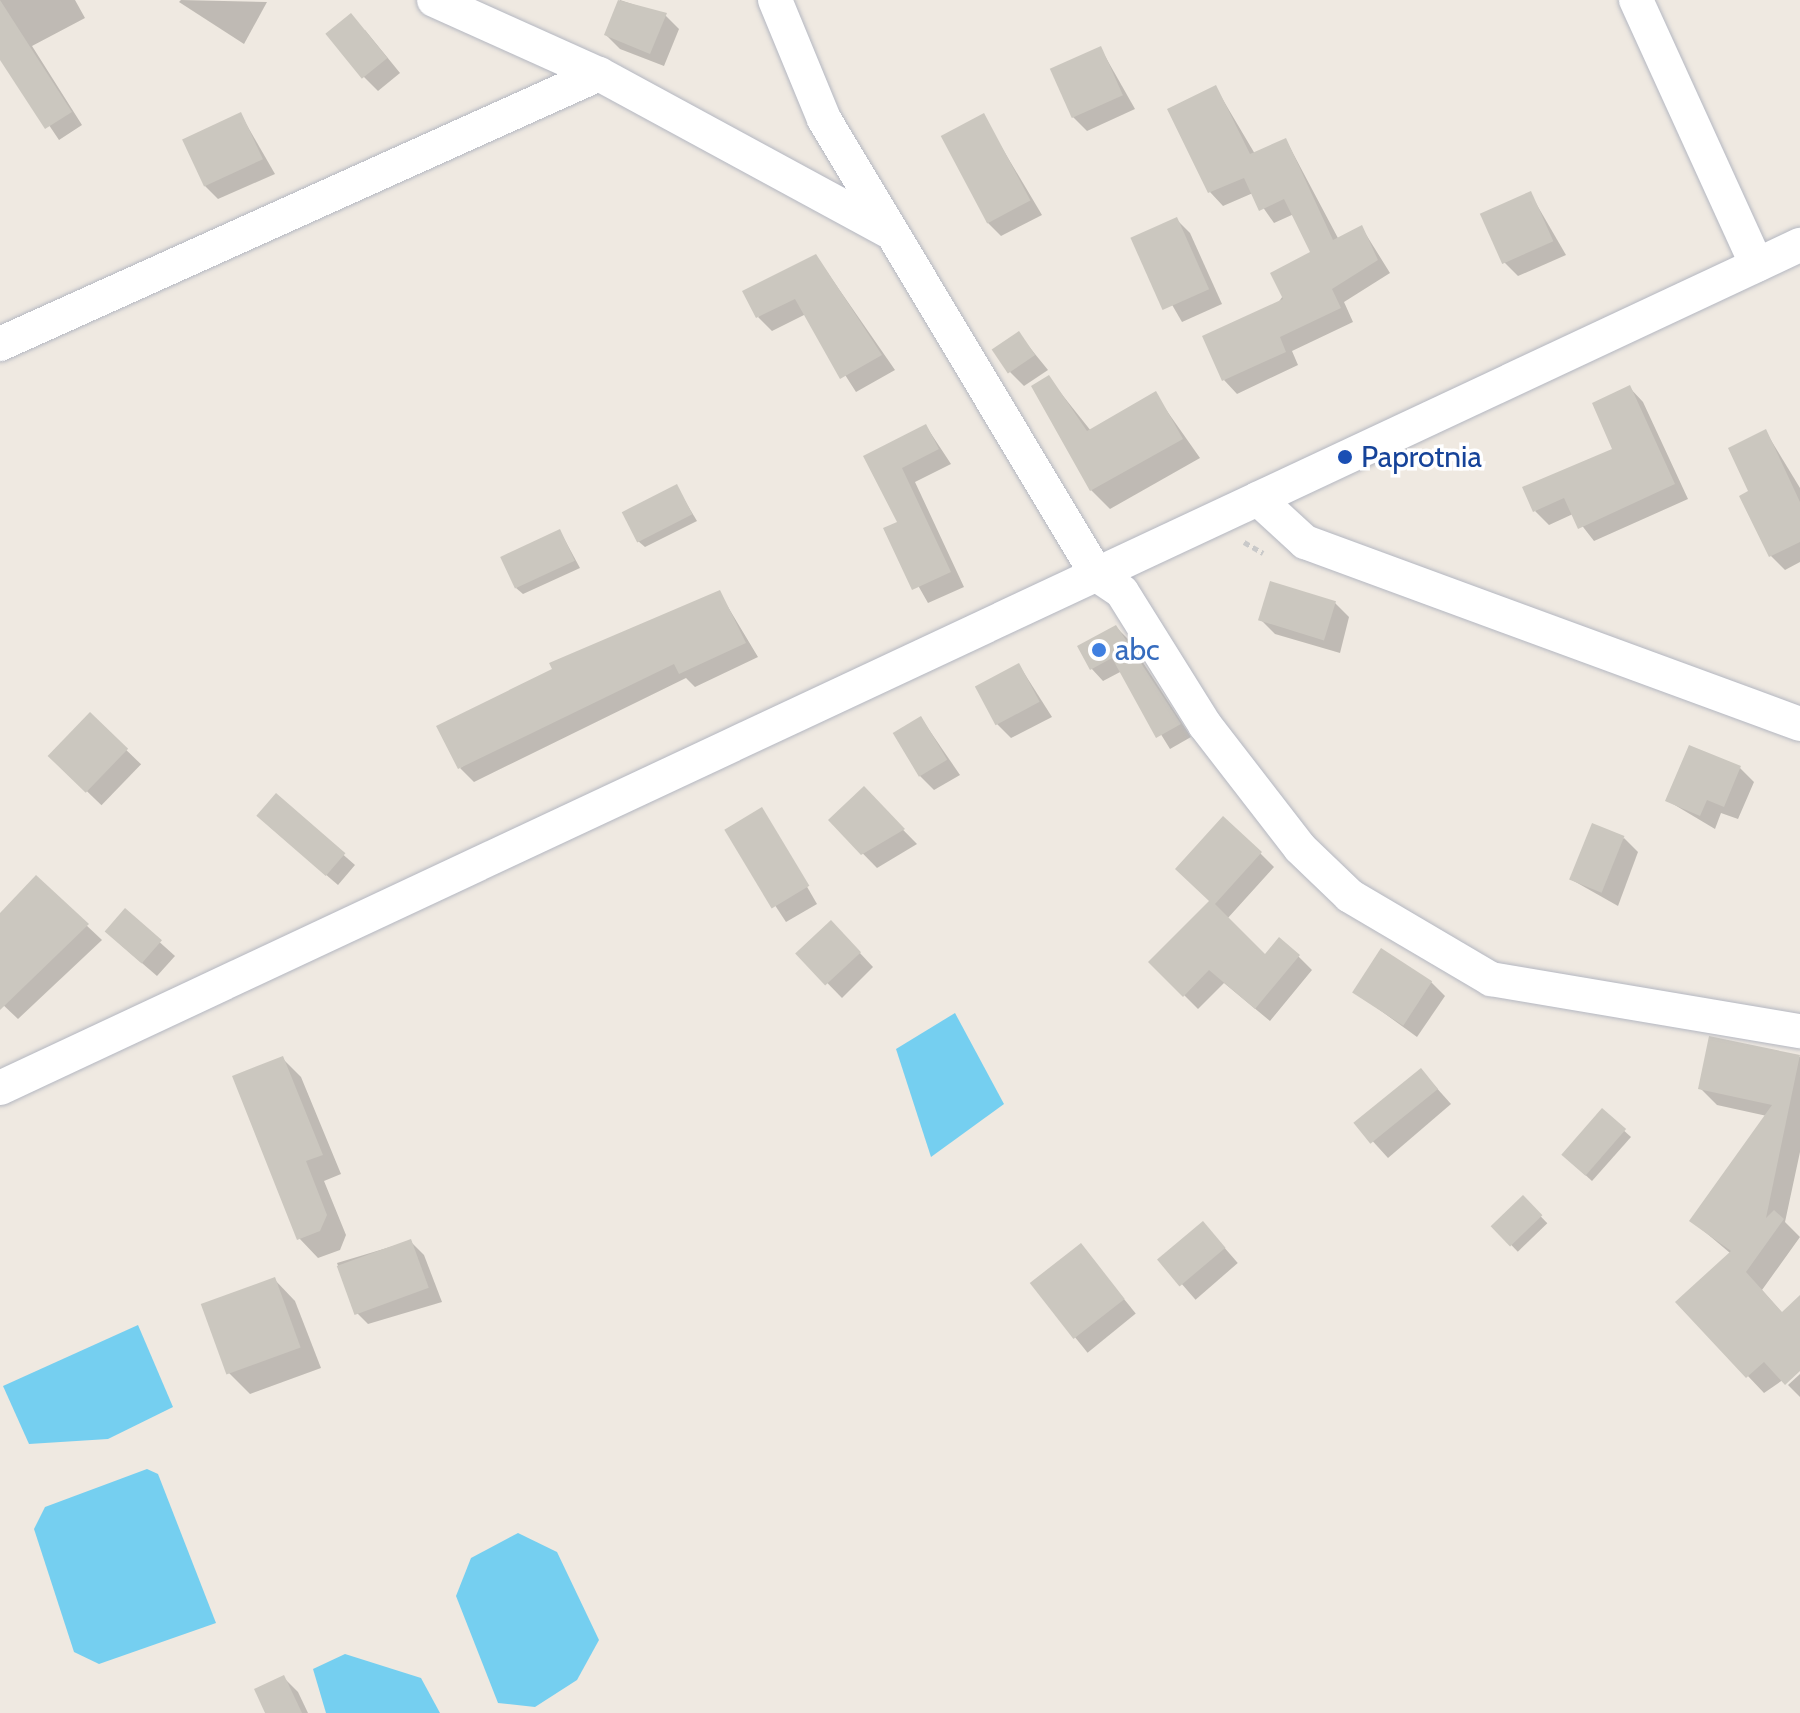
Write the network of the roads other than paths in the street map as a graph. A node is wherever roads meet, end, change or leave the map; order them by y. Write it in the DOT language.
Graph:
graph roads {
  1 [pos="434,0"];
  2 [pos="775,0"];
  3 [pos="1636,0"];
  4 [pos="599,74"];
  5 [pos="888,231"];
  6 [pos="1800,245"];
  7 [pos="1757,265"];
  8 [pos="0,344"];
  9 [pos="1258,499"];
  10 [pos="1097,575"];
  11 [pos="1800,724"];
  12 [pos="1800,1031"];
  13 [pos="0,1088"];
  1 -- 4 [label="street"];
  2 -- 5 [label="street"];
  3 -- 7 [label="street"];
  4 -- 5 [label="street"];
  4 -- 8 [label="street"];
  5 -- 10 [label="street"];
  6 -- 7 [label="street"];
  7 -- 9 [label="street"];
  9 -- 10 [label="street"];
  9 -- 11 [label="street"];
  10 -- 12 [label="street"];
  10 -- 13 [label="street"];
}
